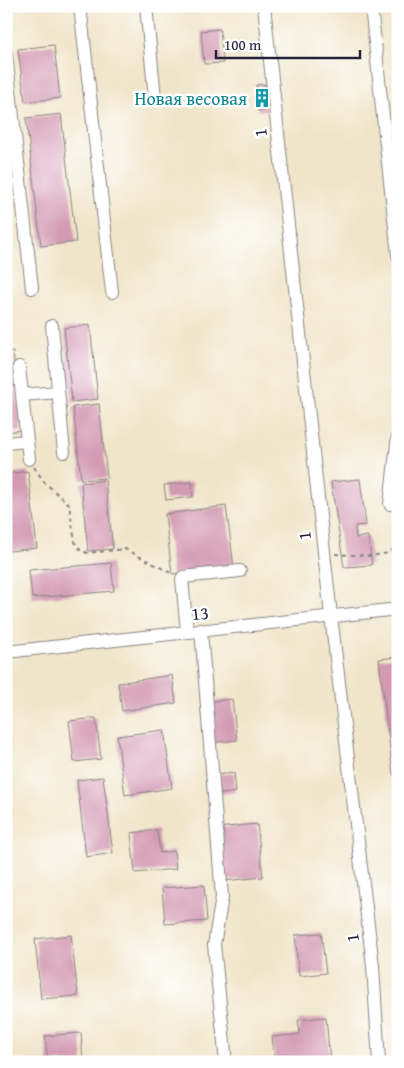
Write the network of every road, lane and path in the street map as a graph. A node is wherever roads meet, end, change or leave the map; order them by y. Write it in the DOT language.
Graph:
graph roads {
  1 [pos="80,6"];
  2 [pos="146,6"];
  3 [pos="264,6"];
  4 [pos="371,6"];
  5 [pos="6,54"];
  6 [pos="155,98"];
  7 [pos="398,255"];
  8 [pos="32,288"];
  9 [pos="112,292"];
  10 [pos="52,326"];
  11 [pos="19,367"];
  12 [pos="58,392"];
  13 [pos="22,395"];
  14 [pos="398,435"];
  15 [pos="27,441"];
  16 [pos="6,443"];
  17 [pos="64,452"];
  18 [pos="29,459"];
  19 [pos="390,504"];
  20 [pos="398,543"];
  21 [pos="342,553"];
  22 [pos="240,571"];
  23 [pos="182,579"];
  24 [pos="398,609"];
  25 [pos="331,616"];
  26 [pos="202,630"];
  27 [pos="188,632"];
  28 [pos="6,652"];
  29 [pos="226,1062"];
  30 [pos="379,1062"];
  1 -- 9 [label="street"];
  2 -- 6 [label="street"];
  3 -- 25 [label="street, 1"];
  4 -- 7 [label="street"];
  5 -- 8 [label="street"];
  10 -- 12 [label="street"];
  11 -- 13 [label="street"];
  12 -- 13 [label="street"];
  12 -- 17 [label="street"];
  13 -- 15 [label="street"];
  14 -- 19 [label="street"];
  15 -- 16 [label="street"];
  15 -- 18 [label="street"];
  18 -- 23 [label="path"];
  20 -- 21 [label="path"];
  22 -- 23 [label="street"];
  23 -- 27 [label="street"];
  24 -- 25 [label="street, 13"];
  25 -- 26 [label="street, 13"];
  25 -- 30 [label="street, 1"];
  26 -- 27 [label="street, 13"];
  26 -- 29 [label="street"];
  27 -- 28 [label="street, 13"];
}
